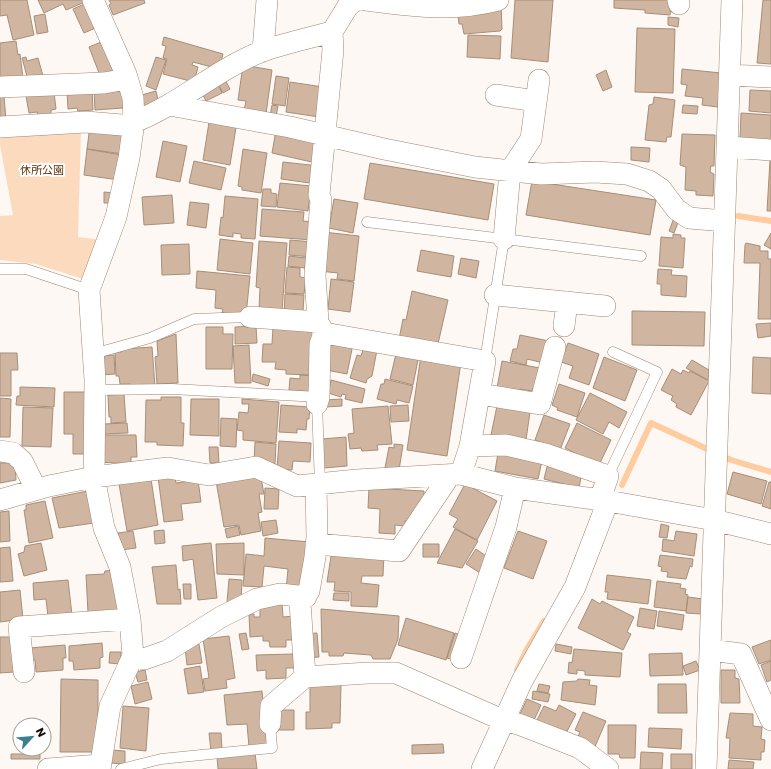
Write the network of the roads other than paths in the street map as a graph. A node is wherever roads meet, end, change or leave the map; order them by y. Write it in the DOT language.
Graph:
graph roads {
  1 [pos="93,0"];
  2 [pos="268,0"];
  3 [pos="356,0"];
  4 [pos="366,0"];
  5 [pos="498,0"];
  6 [pos="732,0"];
  7 [pos="332,32"];
  8 [pos="263,51"];
  9 [pos="730,75"];
  10 [pos="771,77"];
  11 [pos="127,79"];
  12 [pos="538,80"];
  13 [pos="0,87"];
  14 [pos="496,95"];
  15 [pos="536,101"];
  16 [pos="169,105"];
  17 [pos="134,124"];
  18 [pos="0,127"];
  19 [pos="324,135"];
  20 [pos="728,147"];
  21 [pos="771,150"];
  22 [pos="510,171"];
  23 [pos="725,221"];
  24 [pos="367,222"];
  25 [pos="504,238"];
  26 [pos="641,256"];
  27 [pos="0,269"];
  28 [pos="90,290"];
  29 [pos="495,295"];
  30 [pos="567,302"];
  31 [pos="605,306"];
  32 [pos="250,317"];
  33 [pos="564,326"];
  34 [pos="321,328"];
  35 [pos="555,347"];
  36 [pos="613,352"];
  37 [pos="93,354"];
  38 [pos="485,361"];
  39 [pos="95,390"];
  40 [pos="480,394"];
  41 [pos="318,400"];
  42 [pos="470,446"];
  43 [pos="0,451"];
  44 [pos="456,475"];
  45 [pos="608,476"];
  46 [pos="94,477"];
  47 [pos="318,484"];
  48 [pos="515,488"];
  49 [pos="36,489"];
  50 [pos="0,500"];
  51 [pos="604,501"];
  52 [pos="714,520"];
  53 [pos="771,534"];
  54 [pos="316,544"];
  55 [pos="306,597"];
  56 [pos="130,619"];
  57 [pos="710,650"];
  58 [pos="134,656"];
  59 [pos="461,658"];
  60 [pos="24,672"];
  61 [pos="305,677"];
  62 [pos="496,717"];
  63 [pos="771,720"];
  64 [pos="270,724"];
  65 [pos="100,767"];
  66 [pos="48,769"];
  67 [pos="121,769"];
  68 [pos="482,769"];
  69 [pos="608,769"];
  70 [pos="706,769"];
  1 -- 11 [label="street"];
  2 -- 8 [label="street"];
  3 -- 7 [label="street"];
  4 -- 5 [label="street"];
  6 -- 9 [label="street"];
  7 -- 8 [label="street"];
  7 -- 19 [label="street"];
  8 -- 16 [label="street"];
  9 -- 10 [label="street"];
  9 -- 20 [label="street"];
  11 -- 13 [label="street"];
  11 -- 17 [label="street"];
  12 -- 15 [label="street"];
  14 -- 15 [label="street"];
  15 -- 22 [label="street"];
  16 -- 17 [label="street"];
  16 -- 19 [label="street"];
  17 -- 18 [label="street"];
  17 -- 28 [label="street"];
  19 -- 22 [label="street"];
  19 -- 34 [label="street"];
  20 -- 21 [label="street"];
  20 -- 23 [label="street"];
  22 -- 23 [label="street"];
  22 -- 25 [label="street"];
  23 -- 52 [label="street"];
  24 -- 25 [label="lane"];
  25 -- 26 [label="lane"];
  25 -- 29 [label="lane"];
  27 -- 28 [label="lane"];
  28 -- 37 [label="street"];
  29 -- 30 [label="street"];
  29 -- 38 [label="lane"];
  30 -- 31 [label="street"];
  30 -- 33 [label="street"];
  32 -- 34 [label="street"];
  32 -- 37 [label="lane"];
  34 -- 38 [label="street"];
  34 -- 41 [label="street"];
  35 -- 40 [label="street"];
  36 -- 45 [label="lane"];
  37 -- 39 [label="street"];
  38 -- 40 [label="street"];
  39 -- 41 [label="lane"];
  39 -- 46 [label="street"];
  40 -- 42 [label="street"];
  41 -- 47 [label="lane"];
  42 -- 44 [label="street"];
  42 -- 45 [label="street"];
  43 -- 49 [label="street"];
  44 -- 47 [label="street"];
  44 -- 48 [label="street"];
  44 -- 54 [label="street"];
  45 -- 51 [label="street"];
  46 -- 47 [label="street"];
  46 -- 49 [label="street"];
  46 -- 56 [label="street"];
  47 -- 54 [label="street"];
  48 -- 51 [label="street"];
  48 -- 59 [label="street"];
  49 -- 50 [label="street"];
  51 -- 52 [label="street"];
  51 -- 62 [label="street"];
  52 -- 53 [label="street"];
  52 -- 57 [label="street"];
  54 -- 55 [label="street"];
  55 -- 58 [label="street"];
  55 -- 61 [label="street"];
  56 -- 58 [label="street"];
  56 -- 60 [label="street"];
  57 -- 63 [label="street"];
  57 -- 70 [label="street"];
  58 -- 65 [label="street"];
  61 -- 62 [label="street"];
  61 -- 64 [label="street"];
  62 -- 68 [label="street"];
  62 -- 69 [label="street"];
  64 -- 67 [label="lane"];
  65 -- 66 [label="street"];
}
